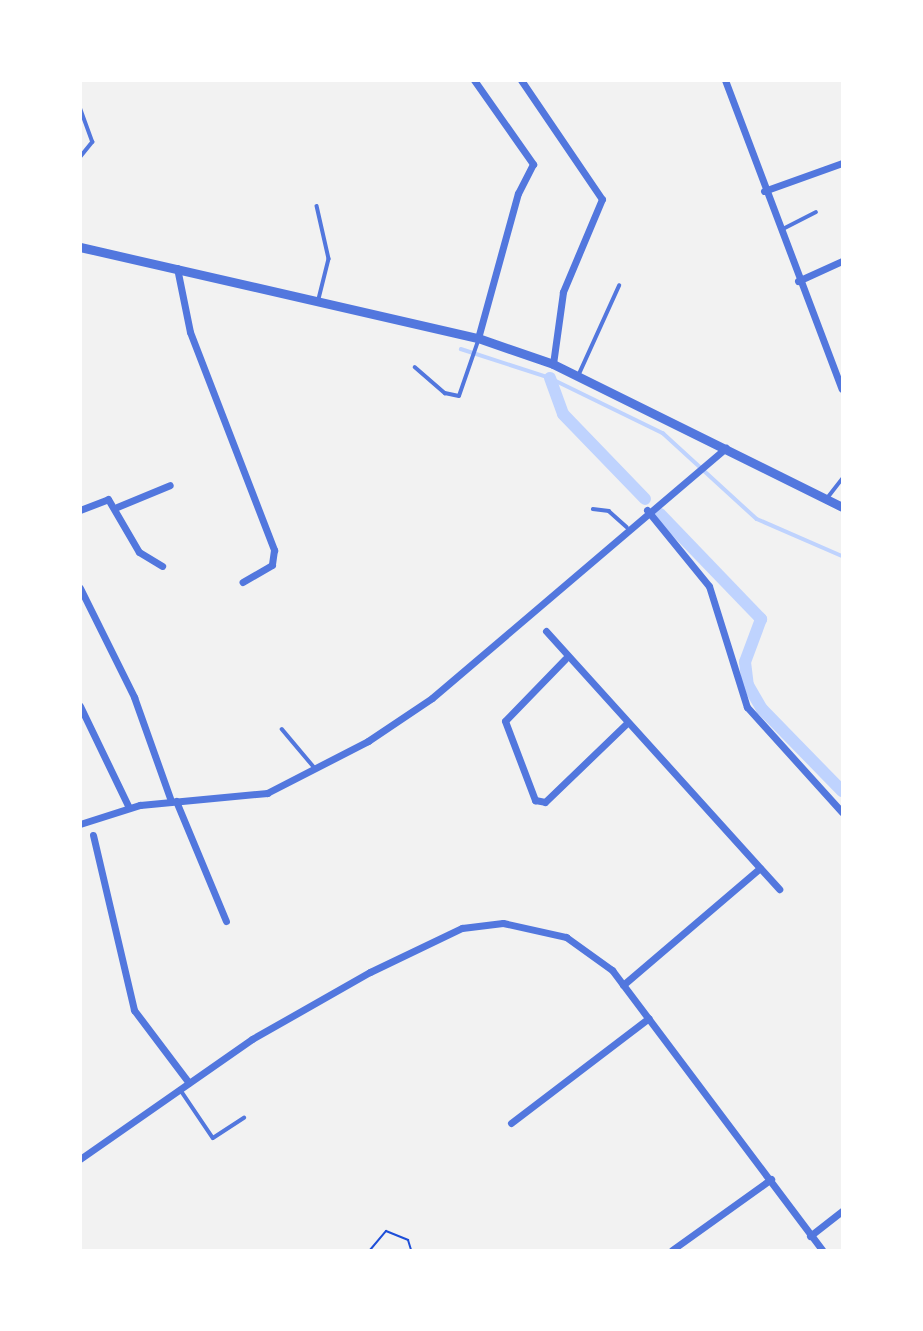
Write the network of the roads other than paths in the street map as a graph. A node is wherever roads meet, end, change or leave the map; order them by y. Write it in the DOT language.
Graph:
graph roads {
  1 [pos="474,80"];
  2 [pos="522,80"];
  3 [pos="724,80"];
  4 [pos="80,107"];
  5 [pos="80,158"];
  6 [pos="842,163"];
  7 [pos="764,191"];
  8 [pos="317,206"];
  9 [pos="816,212"];
  10 [pos="779,231"];
  11 [pos="80,247"];
  12 [pos="842,261"];
  13 [pos="177,268"];
  14 [pos="798,281"];
  15 [pos="619,286"];
  16 [pos="319,299"];
  17 [pos="478,338"];
  18 [pos="553,364"];
  19 [pos="415,367"];
  20 [pos="578,376"];
  21 [pos="842,389"];
  22 [pos="726,448"];
  23 [pos="842,479"];
  24 [pos="170,485"];
  25 [pos="826,499"];
  26 [pos="117,507"];
  27 [pos="842,507"];
  28 [pos="593,509"];
  29 [pos="80,510"];
  30 [pos="647,510"];
  31 [pos="627,527"];
  32 [pos="162,566"];
  33 [pos="242,582"];
  34 [pos="80,588"];
  35 [pos="84,612"];
  36 [pos="546,631"];
  37 [pos="565,659"];
  38 [pos="80,706"];
  39 [pos="626,724"];
  40 [pos="282,729"];
  41 [pos="316,770"];
  42 [pos="173,801"];
  43 [pos="129,808"];
  44 [pos="842,812"];
  45 [pos="80,824"];
  46 [pos="93,835"];
  47 [pos="760,868"];
  48 [pos="779,889"];
  49 [pos="226,921"];
  50 [pos="623,985"];
  51 [pos="649,1018"];
  52 [pos="189,1083"];
  53 [pos="180,1089"];
  54 [pos="244,1118"];
  55 [pos="511,1124"];
  56 [pos="80,1159"];
  57 [pos="771,1179"];
  58 [pos="842,1211"];
  59 [pos="810,1236"];
  60 [pos="672,1251"];
  61 [pos="822,1251"];
  1 -- 17 [label="street"];
  2 -- 18 [label="street"];
  3 -- 7 [label="street"];
  4 -- 5 [label="lane"];
  6 -- 7 [label="street"];
  7 -- 10 [label="street"];
  8 -- 16 [label="lane"];
  9 -- 10 [label="lane"];
  10 -- 14 [label="street"];
  11 -- 13 [label="street"];
  12 -- 14 [label="street"];
  13 -- 16 [label="street"];
  13 -- 33 [label="street"];
  14 -- 21 [label="street"];
  15 -- 20 [label="lane"];
  16 -- 17 [label="street"];
  17 -- 18 [label="street"];
  17 -- 19 [label="lane"];
  18 -- 20 [label="street"];
  20 -- 22 [label="street"];
  22 -- 25 [label="street"];
  22 -- 30 [label="street"];
  23 -- 25 [label="lane"];
  24 -- 26 [label="street"];
  25 -- 27 [label="street"];
  26 -- 29 [label="street"];
  26 -- 32 [label="street"];
  28 -- 31 [label="lane"];
  30 -- 31 [label="street"];
  30 -- 44 [label="street"];
  31 -- 41 [label="street"];
  34 -- 35 [label="street"];
  35 -- 42 [label="street"];
  36 -- 37 [label="street"];
  37 -- 39 [label="street"];
  37 -- 39 [label="street"];
  38 -- 43 [label="street"];
  39 -- 47 [label="street"];
  40 -- 41 [label="lane"];
  41 -- 42 [label="street"];
  42 -- 43 [label="street"];
  42 -- 49 [label="street"];
  43 -- 45 [label="street"];
  46 -- 52 [label="street"];
  47 -- 48 [label="street"];
  47 -- 50 [label="street"];
  50 -- 51 [label="street"];
  50 -- 52 [label="street"];
  51 -- 55 [label="street"];
  51 -- 57 [label="street"];
  52 -- 53 [label="street"];
  53 -- 54 [label="lane"];
  53 -- 56 [label="street"];
  57 -- 59 [label="street"];
  57 -- 60 [label="street"];
  58 -- 59 [label="street"];
  59 -- 61 [label="street"];
}
